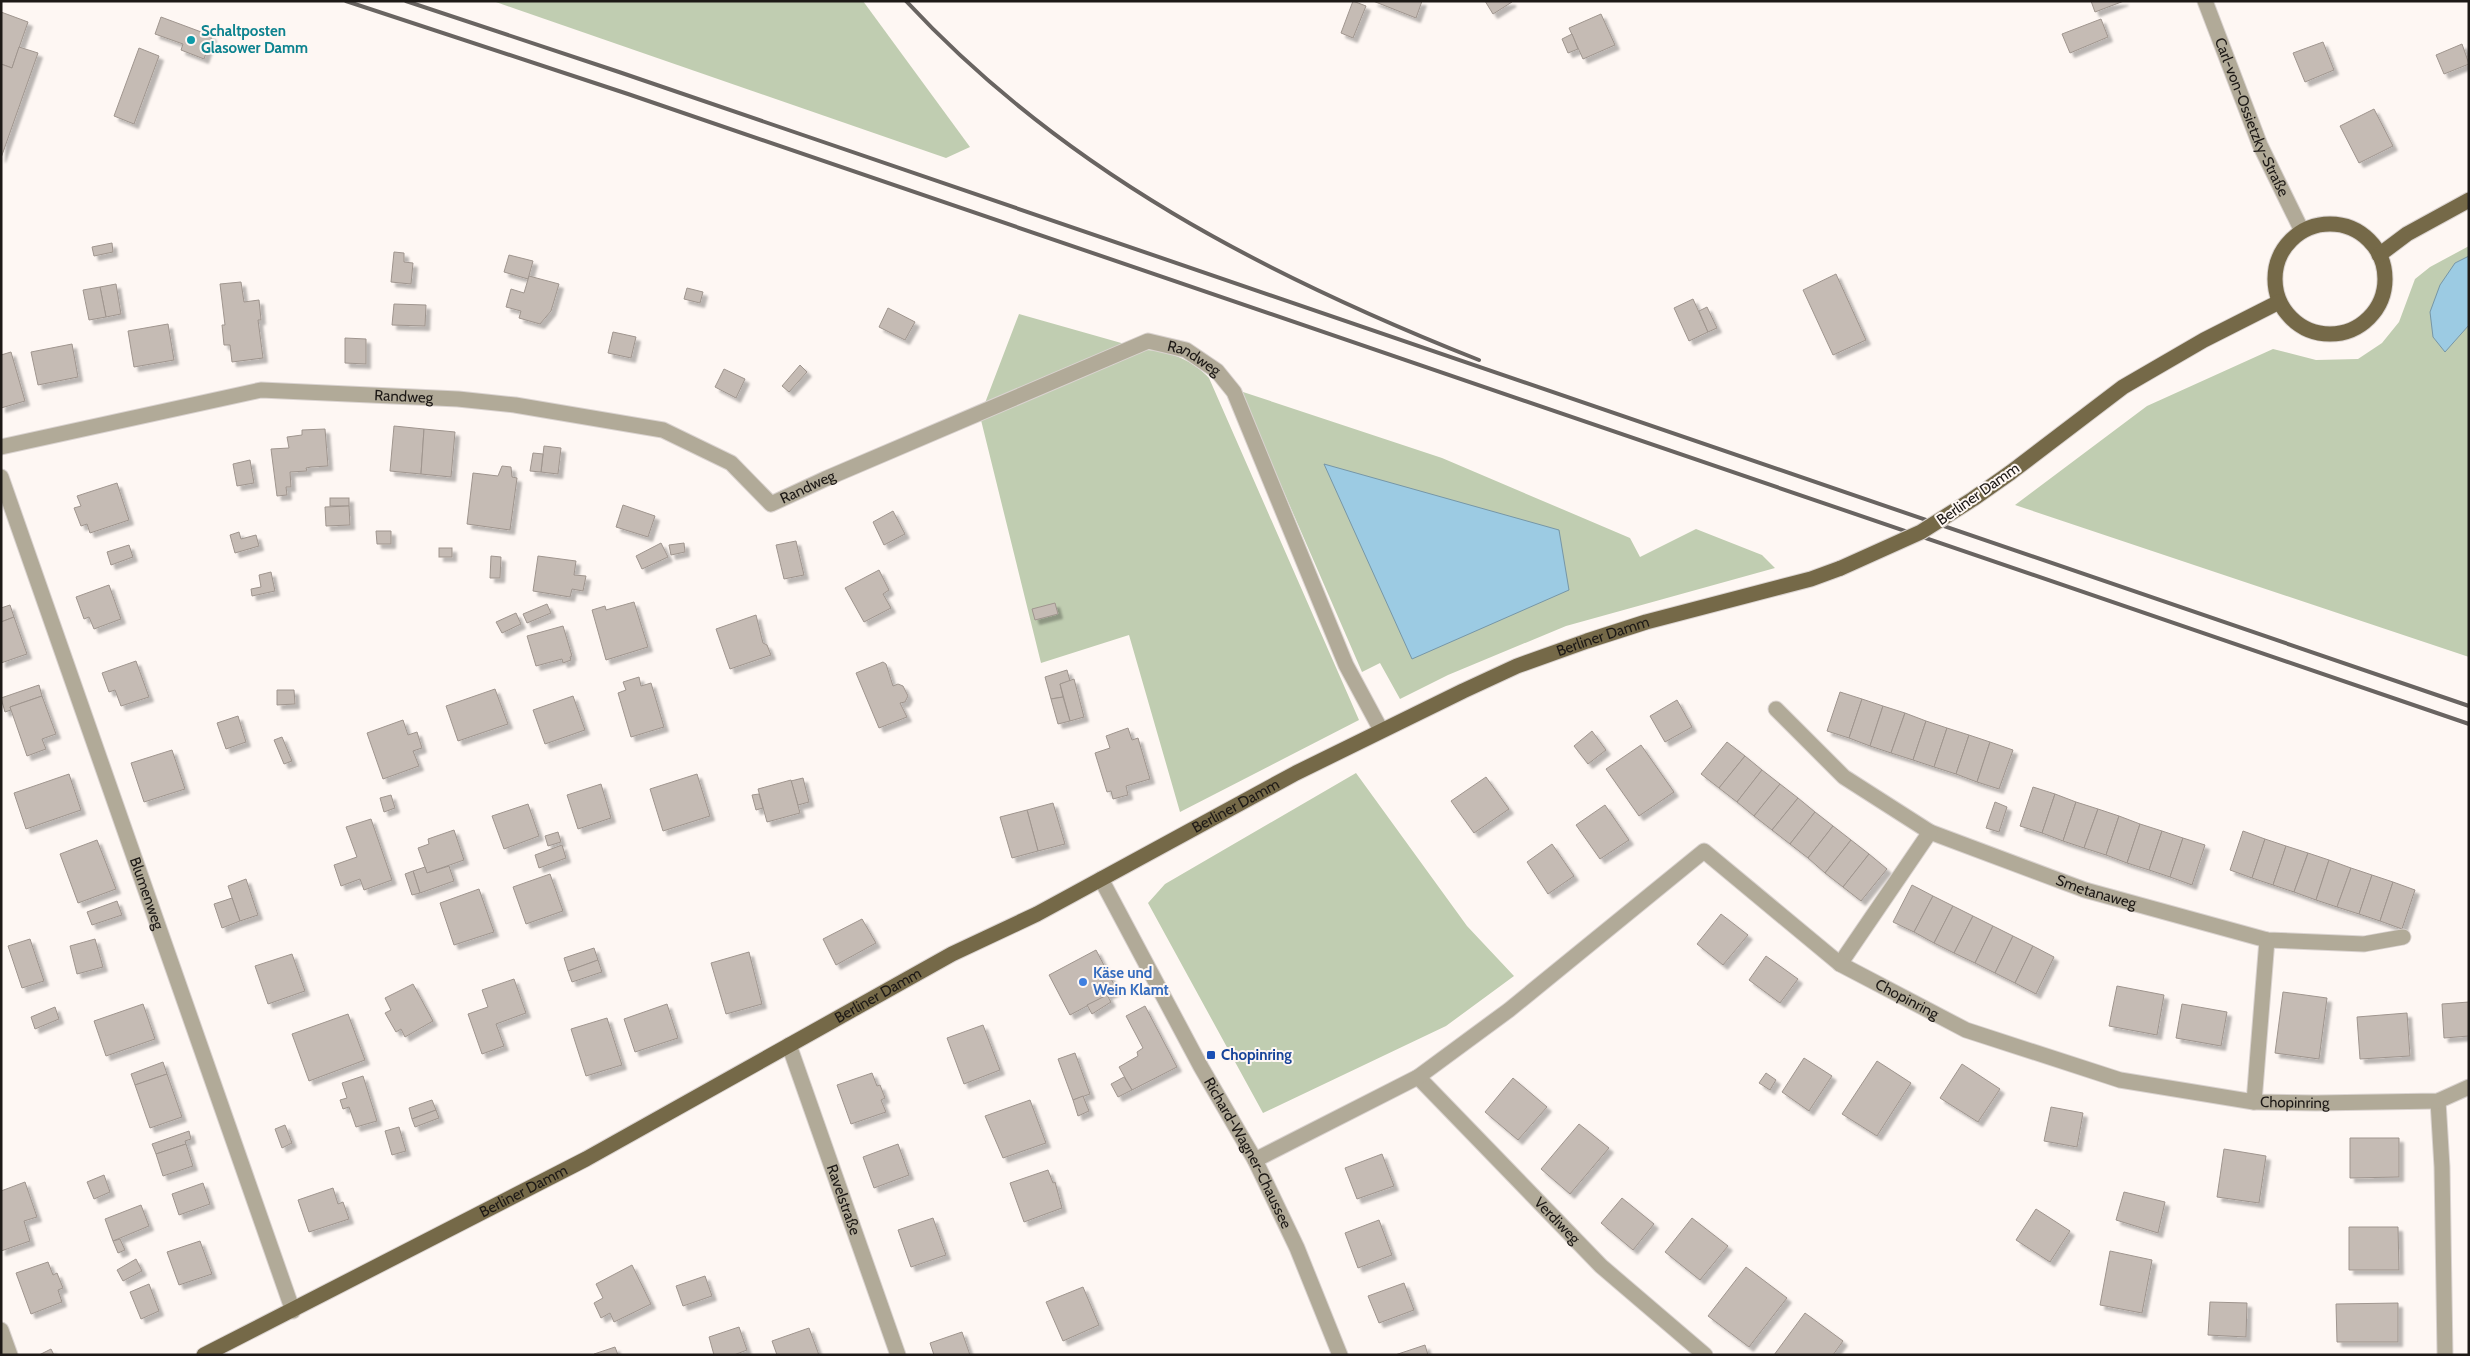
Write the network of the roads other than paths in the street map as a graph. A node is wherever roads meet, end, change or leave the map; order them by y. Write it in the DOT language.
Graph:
graph roads {
  1 [pos="2205,1"];
  2 [pos="2469,200"];
  3 [pos="2302,231"];
  4 [pos="2380,254"];
  5 [pos="2279,302"];
  6 [pos="1,447"];
  7 [pos="1,477"];
  8 [pos="1776,709"];
  9 [pos="1382,730"];
  10 [pos="1930,832"];
  11 [pos="1101,879"];
  12 [pos="2402,937"];
  13 [pos="2267,940"];
  14 [pos="1840,964"];
  15 [pos="789,1045"];
  16 [pos="1418,1077"];
  17 [pos="2469,1087"];
  18 [pos="2438,1101"];
  19 [pos="2254,1102"];
  20 [pos="1254,1160"];
  21 [pos="293,1311"];
  22 [pos="1,1330"];
  23 [pos="10,1355"];
  24 [pos="204,1355"];
  25 [pos="898,1355"];
  26 [pos="1340,1355"];
  27 [pos="1706,1355"];
  28 [pos="2445,1355"];
  1 -- 3 [label="street, Carl-von-Ossietzky-Straße"];
  2 -- 4 [label="main road"];
  3 -- 4 [label="main road"];
  3 -- 5 [label="main road"];
  4 -- 5 [label="main road"];
  5 -- 9 [label="main road, Berliner Damm, bridge"];
  6 -- 9 [label="street, Randweg"];
  7 -- 21 [label="street, Blumenweg"];
  8 -- 10 [label="street, Smetanaweg"];
  9 -- 11 [label="main road, Berliner Damm"];
  10 -- 13 [label="street, Smetanaweg"];
  10 -- 14 [label="street"];
  11 -- 15 [label="main road, Berliner Damm"];
  11 -- 20 [label="street, Richard-Wagner-Chaussee"];
  12 -- 13 [label="street, Smetanaweg"];
  13 -- 19 [label="street"];
  14 -- 16 [label="street, Chopinring"];
  14 -- 19 [label="street, Chopinring"];
  15 -- 21 [label="main road, Berliner Damm"];
  15 -- 25 [label="street, Ravelstraße"];
  16 -- 20 [label="street, Chopinring"];
  16 -- 27 [label="street, Verdiweg"];
  17 -- 18 [label="street"];
  18 -- 19 [label="street, Chopinring"];
  18 -- 28 [label="street"];
  20 -- 26 [label="street, Richard-Wagner-Chaussee"];
  21 -- 24 [label="main road, Berliner Damm"];
  22 -- 23 [label="street"];
}
